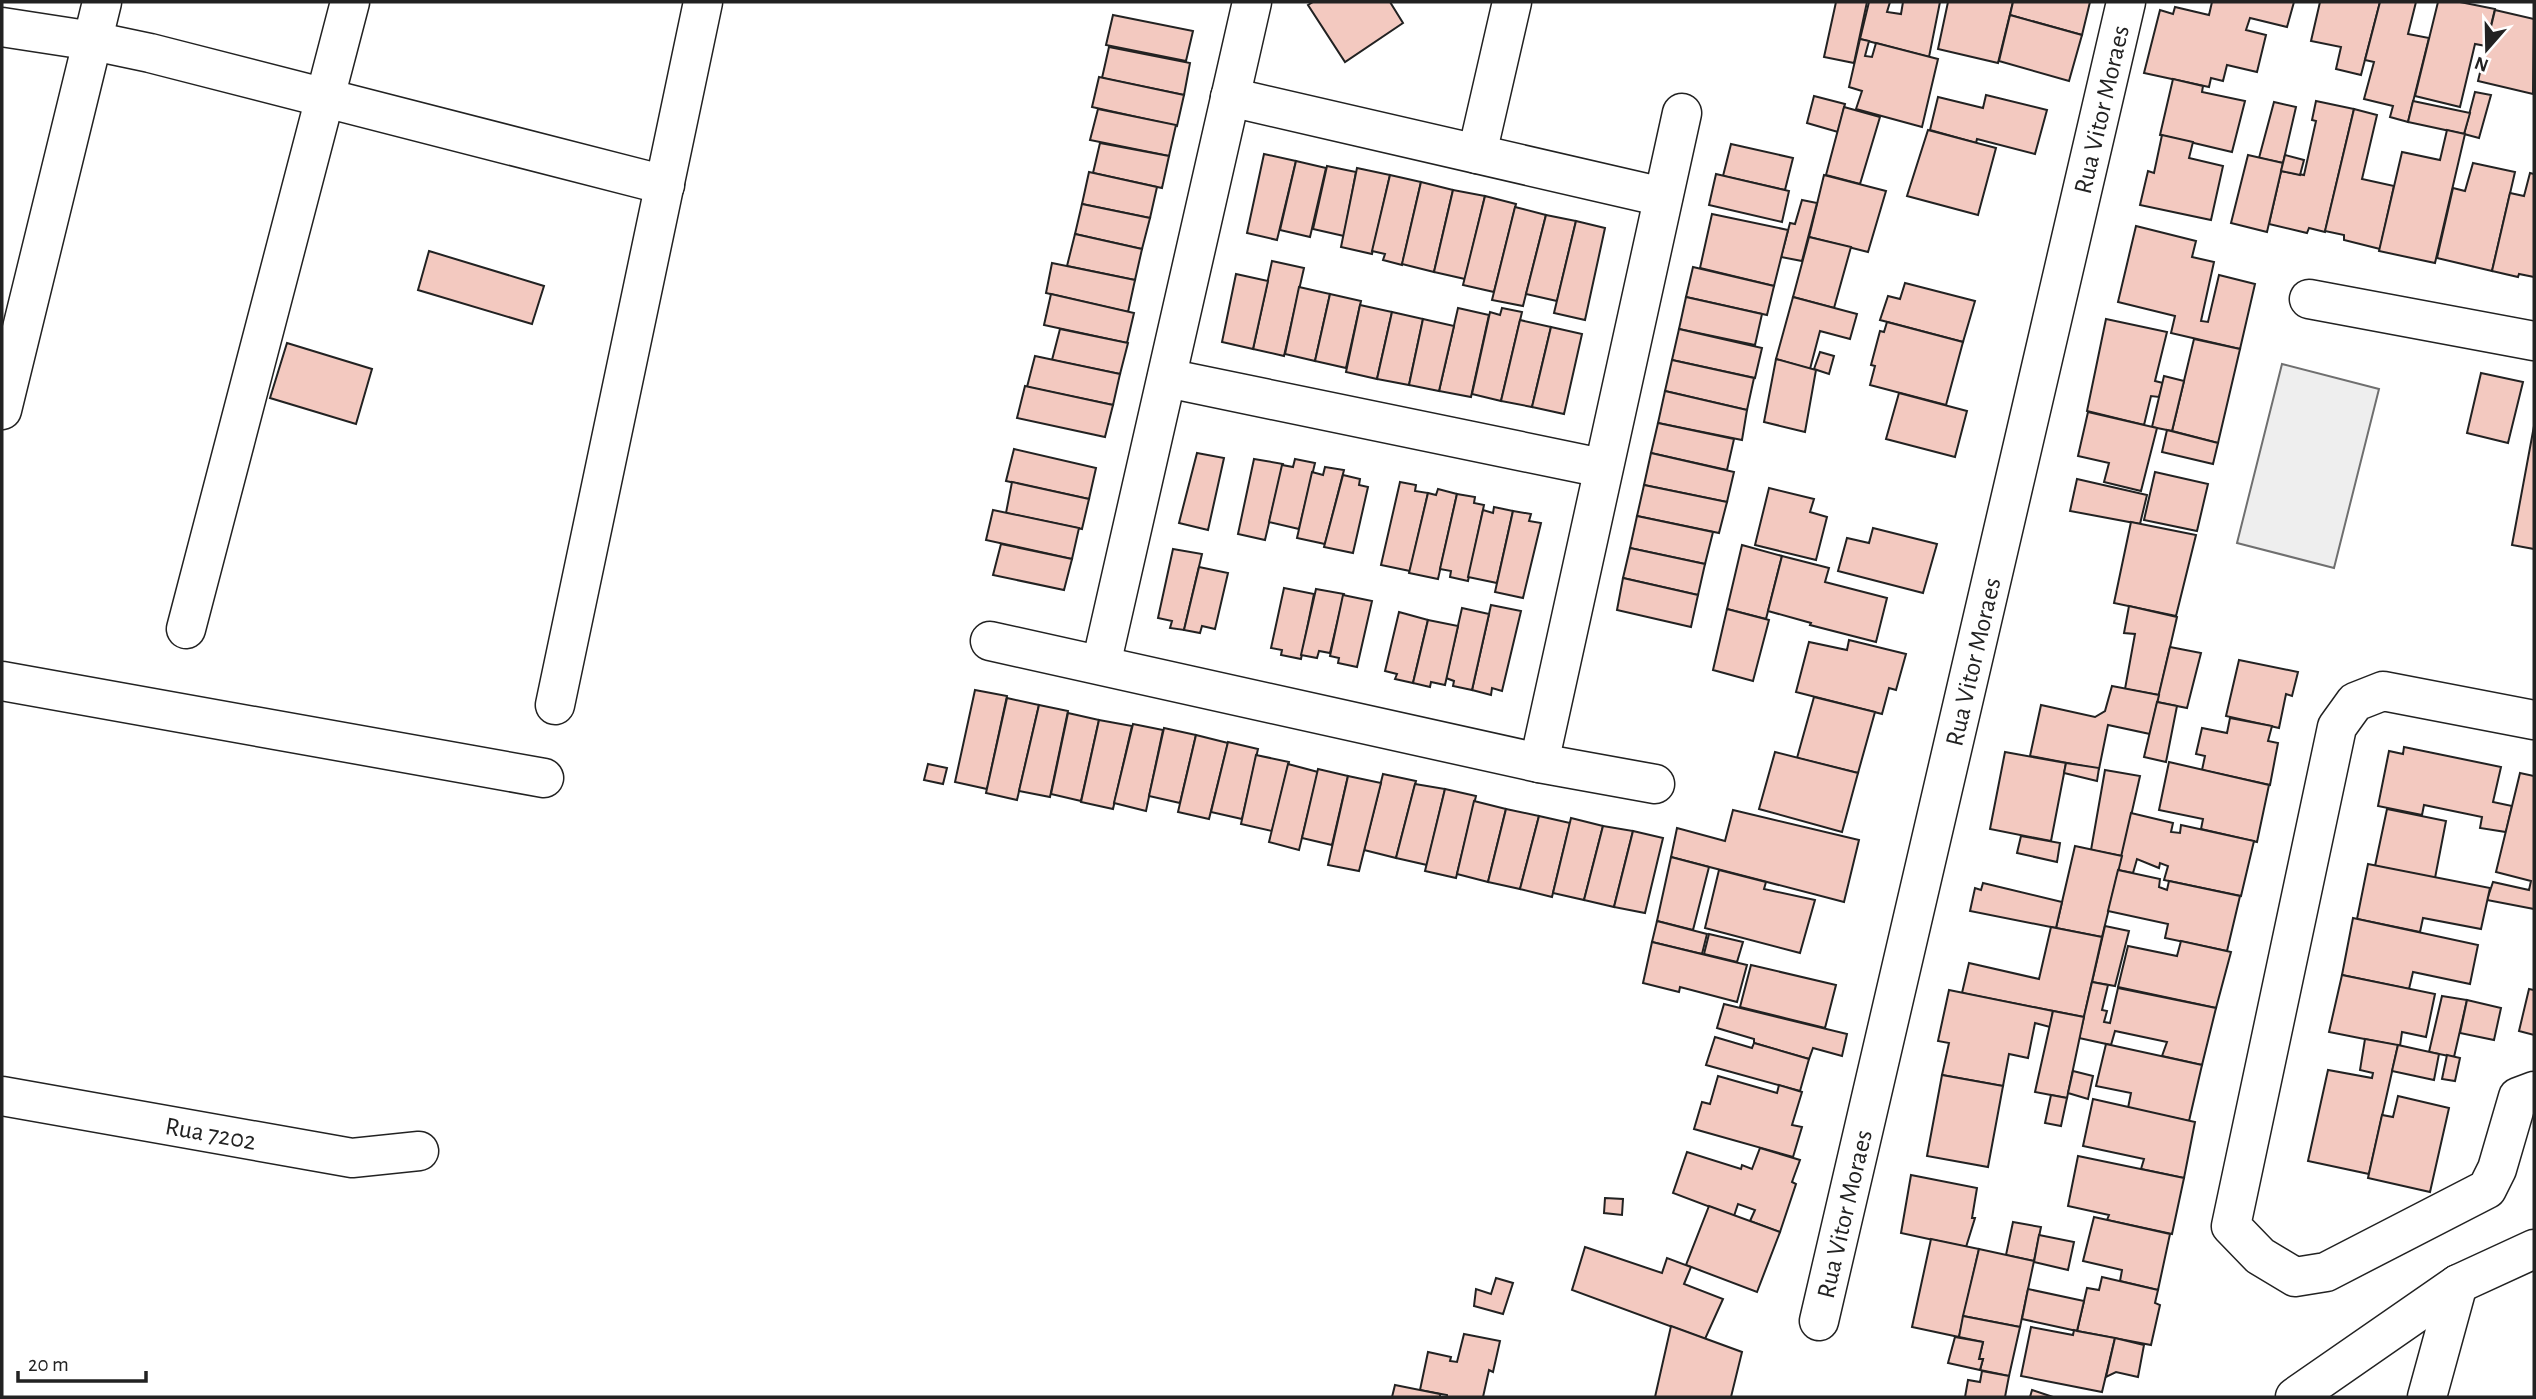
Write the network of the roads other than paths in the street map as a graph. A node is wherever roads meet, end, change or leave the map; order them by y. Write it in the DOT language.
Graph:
graph roads {
  1 [pos="102,2"];
  2 [pos="349,2"];
  3 [pos="703,2"];
  4 [pos="1252,2"];
  5 [pos="1512,2"];
  6 [pos="2126,2"];
  7 [pos="2,27"];
  8 [pos="93,41"];
  9 [pos="1230,97"];
  10 [pos="325,98"];
  11 [pos="1682,113"];
  12 [pos="1477,154"];
  13 [pos="665,185"];
  14 [pos="1663,197"];
  15 [pos="2309,299"];
  16 [pos="2534,341"];
  17 [pos="1167,378"];
  18 [pos="2,410"];
  19 [pos="1602,467"];
  20 [pos="186,629"];
  21 [pos="990,641"];
  22 [pos="1101,665"];
  23 [pos="2,681"];
  24 [pos="555,705"];
  25 [pos="2534,720"];
  26 [pos="1539,763"];
  27 [pos="544,778"];
  28 [pos="1655,784"];
  29 [pos="2534,1091"];
  30 [pos="2,1097"];
  31 [pos="419,1151"];
  32 [pos="2534,1249"];
  33 [pos="2458,1284"];
  34 [pos="1818,1321"];
  35 [pos="2295,1397"];
  36 [pos="2427,1397"];
  1 -- 8 [label="street"];
  2 -- 10 [label="street"];
  3 -- 13 [label="street"];
  4 -- 9 [label="street"];
  5 -- 12 [label="street"];
  6 -- 34 [label="street, Rua Vitor Moraes"];
  7 -- 8 [label="street"];
  8 -- 10 [label="street"];
  8 -- 18 [label="street"];
  9 -- 12 [label="street"];
  9 -- 17 [label="street"];
  10 -- 13 [label="street"];
  10 -- 20 [label="street"];
  11 -- 14 [label="street"];
  12 -- 14 [label="street"];
  13 -- 24 [label="street"];
  14 -- 19 [label="street"];
  15 -- 16 [label="street"];
  17 -- 19 [label="street"];
  17 -- 22 [label="street"];
  19 -- 26 [label="street"];
  21 -- 22 [label="street"];
  22 -- 26 [label="street"];
  23 -- 27 [label="street"];
  25 -- 29 [label="street"];
  26 -- 28 [label="street"];
  30 -- 31 [label="street, Rua 7202"];
  32 -- 33 [label="street"];
  33 -- 35 [label="street"];
  33 -- 36 [label="street"];
}
